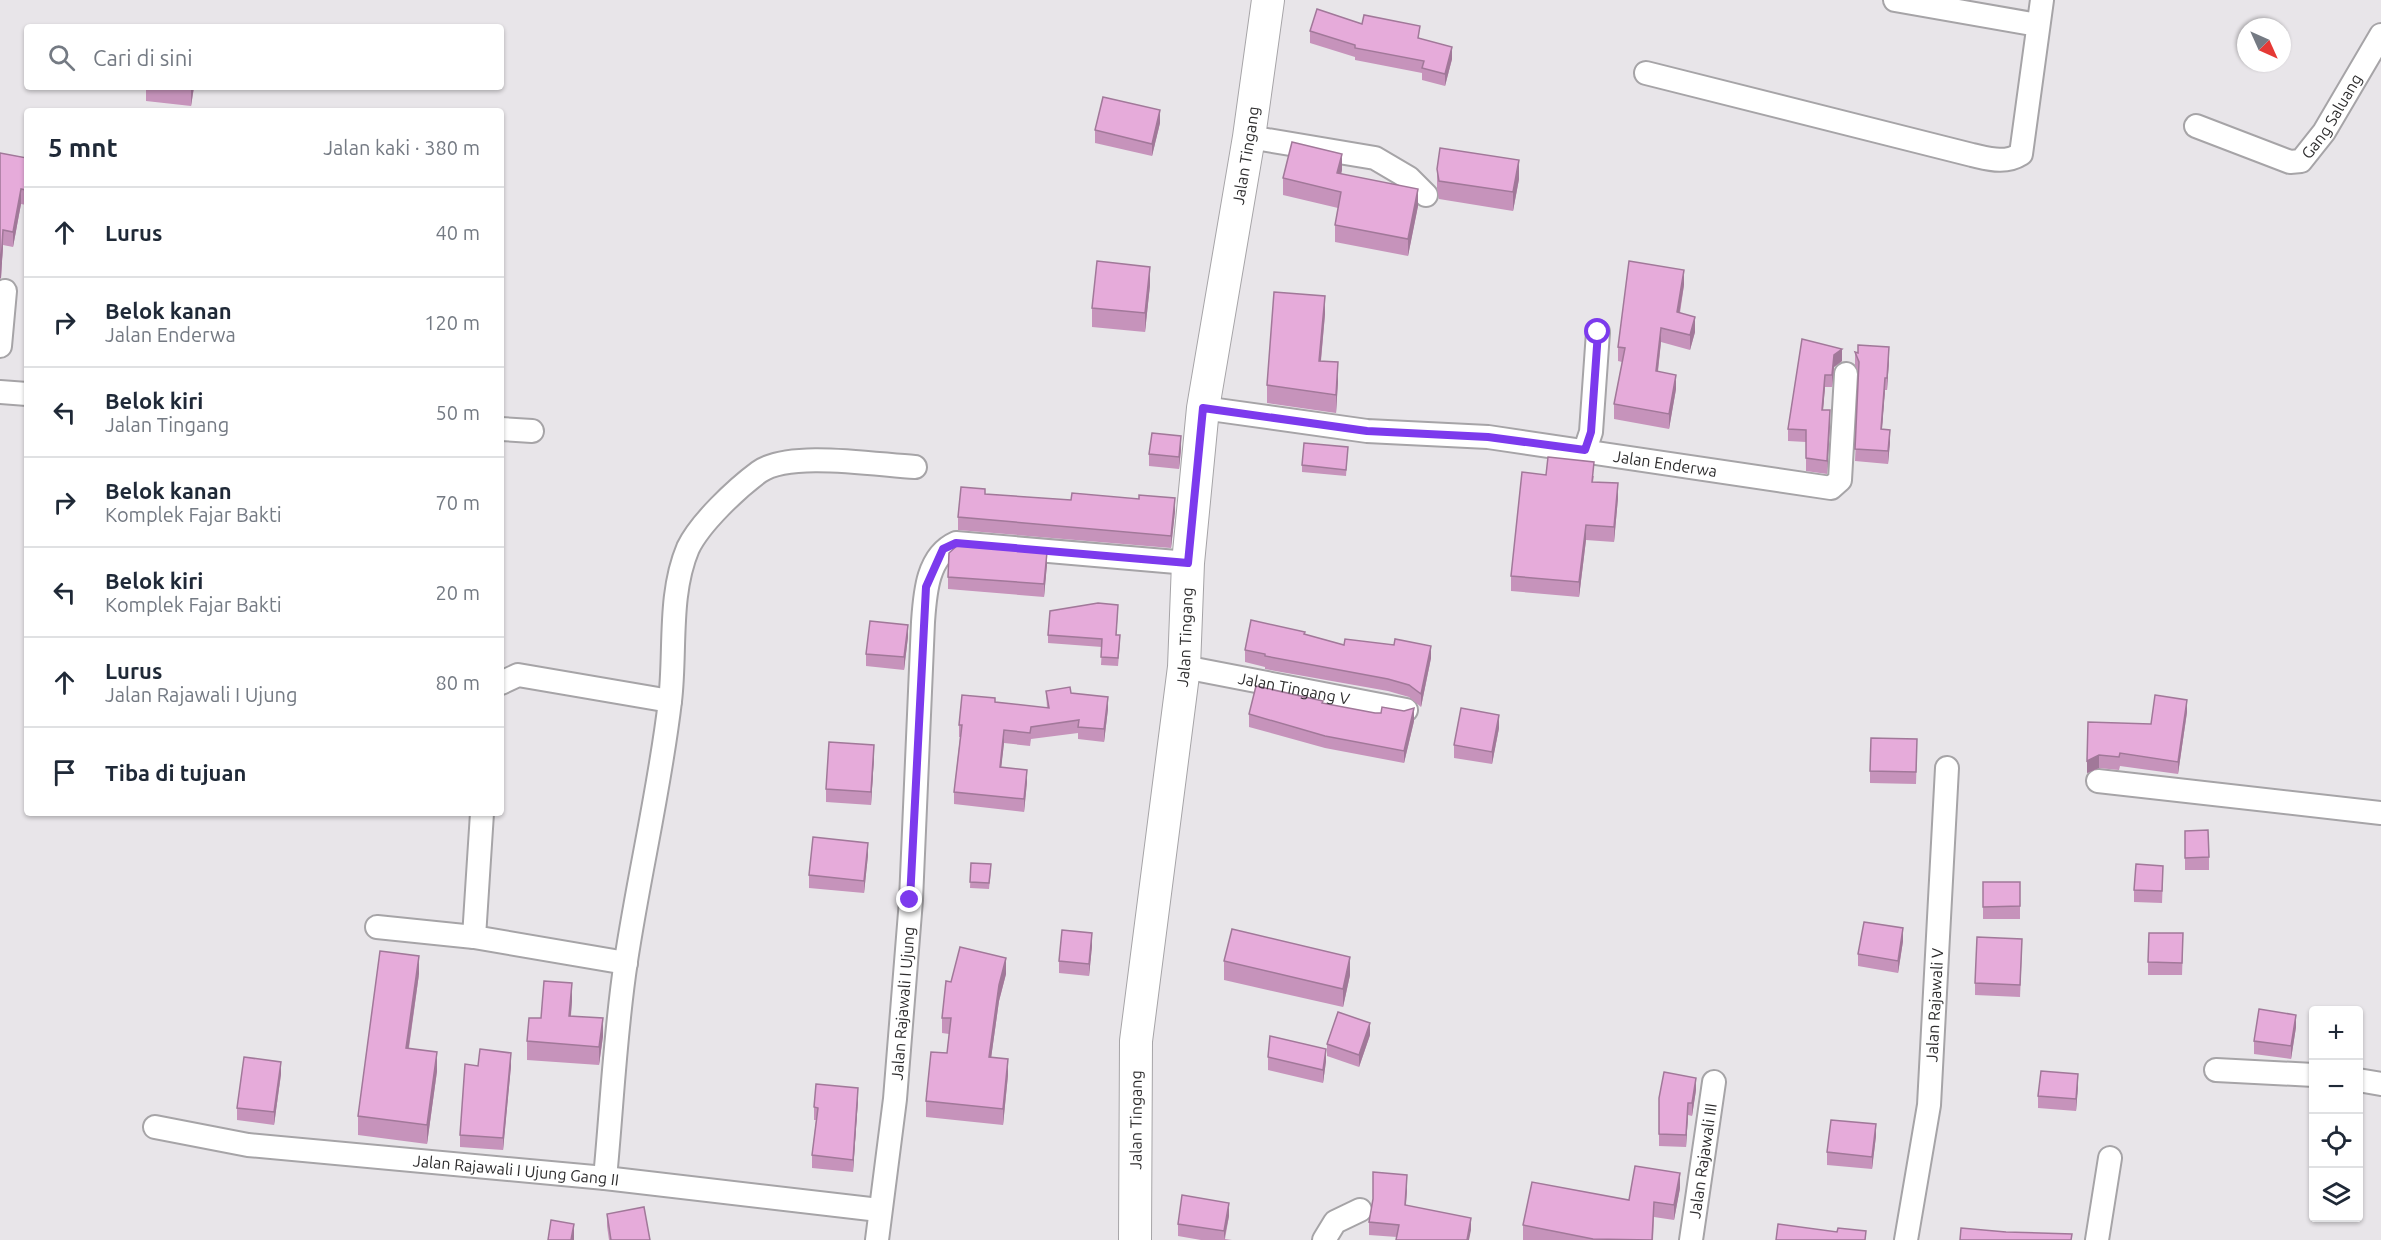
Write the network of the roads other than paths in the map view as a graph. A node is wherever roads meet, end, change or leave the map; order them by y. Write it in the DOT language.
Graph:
graph roads {
  1 [pos="1268,0"];
  2 [pos="1895,0"];
  3 [pos="2042,0"];
  4 [pos="2038,25"];
  5 [pos="2381,34"];
  6 [pos="1646,73"];
  7 [pos="2196,126"];
  8 [pos="1249,137"];
  9 [pos="1425,195"];
  10 [pos="5,291"];
  11 [pos="1598,332"];
  12 [pos="0,346"];
  13 [pos="1846,374"];
  14 [pos="0,392"];
  15 [pos="24,394"];
  16 [pos="1203,408"];
  17 [pos="504,429"];
  18 [pos="532,431"];
  19 [pos="1585,450"];
  20 [pos="915,467"];
  21 [pos="1188,563"];
  22 [pos="1184,668"];
  23 [pos="504,682"];
  24 [pos="670,701"];
  25 [pos="1406,710"];
  26 [pos="1947,768"];
  27 [pos="2098,781"];
  28 [pos="2381,813"];
  29 [pos="482,816"];
  30 [pos="377,927"];
  31 [pos="474,937"];
  32 [pos="626,963"];
  33 [pos="2216,1070"];
  34 [pos="2309,1075"];
  35 [pos="2363,1081"];
  36 [pos="1714,1082"];
  37 [pos="2381,1084"];
  38 [pos="155,1127"];
  39 [pos="2110,1158"];
  40 [pos="605,1178"];
  41 [pos="879,1210"];
  42 [pos="1360,1210"];
  43 [pos="877,1240"];
  44 [pos="1135,1240"];
  45 [pos="1324,1240"];
  46 [pos="1691,1240"];
  47 [pos="1906,1240"];
  48 [pos="2097,1240"];
  1 -- 8 [label="main road, Jalan Tingang"];
  2 -- 4 [label="street"];
  3 -- 4 [label="street"];
  4 -- 6 [label="street"];
  5 -- 7 [label="street, Gang Saluang"];
  8 -- 9 [label="street"];
  8 -- 16 [label="main road, Jalan Tingang"];
  10 -- 12 [label="street"];
  11 -- 19 [label="street"];
  13 -- 19 [label="street, Jalan Enderwa"];
  14 -- 15 [label="street"];
  16 -- 19 [label="street, Jalan Enderwa"];
  16 -- 21 [label="main road, Jalan Tingang"];
  17 -- 18 [label="street"];
  20 -- 24 [label="street"];
  21 -- 22 [label="main road, Jalan Tingang"];
  21 -- 41 [label="street, Jalan Rajawali I Ujung"];
  22 -- 25 [label="street, Jalan Tingang V"];
  22 -- 44 [label="main road, Jalan Tingang"];
  23 -- 24 [label="street"];
  24 -- 32 [label="street"];
  26 -- 47 [label="street, Jalan Rajawali V"];
  27 -- 28 [label="street"];
  29 -- 31 [label="street"];
  30 -- 31 [label="street"];
  31 -- 32 [label="street"];
  32 -- 40 [label="street"];
  33 -- 34 [label="street"];
  35 -- 37 [label="street"];
  36 -- 46 [label="street, Jalan Rajawali III"];
  38 -- 40 [label="street, Jalan Rajawali I Ujung Gang II"];
  39 -- 48 [label="street"];
  40 -- 41 [label="street, Jalan Rajawali I Ujung Gang II"];
  41 -- 43 [label="street, Jalan Rajawali I Ujung"];
  42 -- 45 [label="street"];
}
